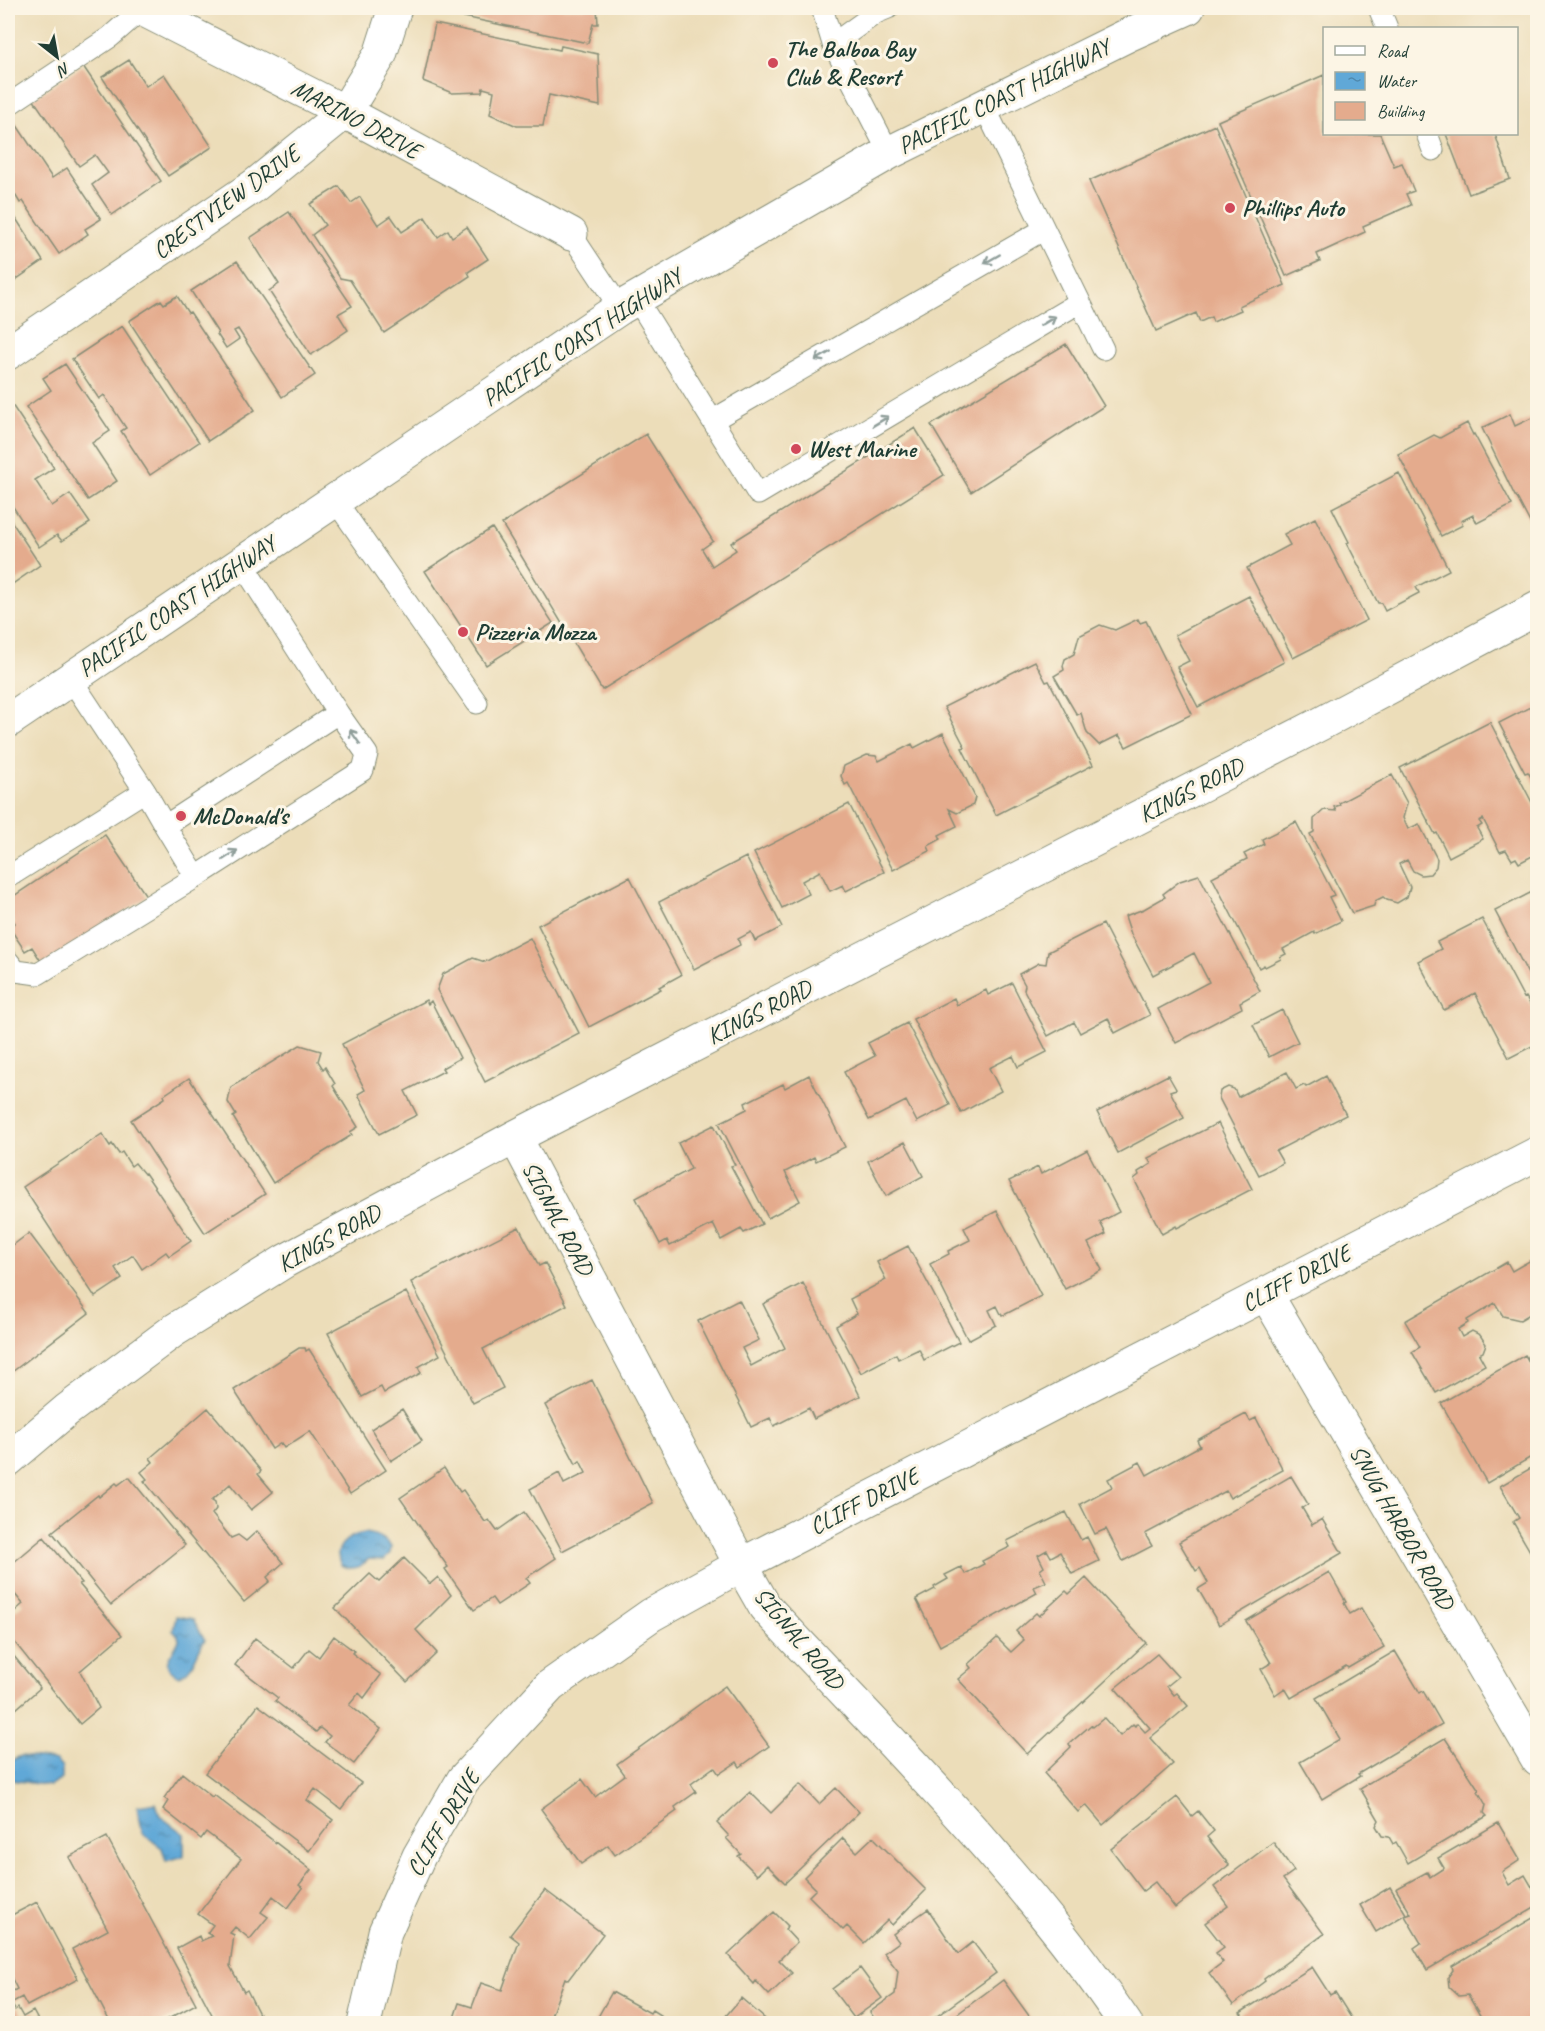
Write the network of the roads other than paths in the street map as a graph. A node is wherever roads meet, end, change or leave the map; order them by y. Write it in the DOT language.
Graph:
graph roads {
  1 [pos="141,8"];
  2 [pos="395,8"];
  3 [pos="822,8"];
  4 [pos="888,8"];
  5 [pos="1188,8"];
  6 [pos="1379,8"];
  7 [pos="1387,27"];
  8 [pos="833,44"];
  9 [pos="8,105"];
  10 [pos="984,106"];
  11 [pos="345,112"];
  12 [pos="889,153"];
  13 [pos="1043,230"];
  14 [pos="571,234"];
  15 [pos="1080,302"];
  16 [pos="628,303"];
  17 [pos="1103,349"];
  18 [pos="8,353"];
  19 [pos="713,420"];
  20 [pos="335,500"];
  21 [pos="241,562"];
  22 [pos="1538,608"];
  23 [pos="70,679"];
  24 [pos="477,703"];
  25 [pos="338,713"];
  26 [pos="8,721"];
  27 [pos="145,791"];
  28 [pos="165,826"];
  29 [pos="8,877"];
  30 [pos="196,877"];
  31 [pos="8,961"];
  32 [pos="515,1137"];
  33 [pos="1538,1153"];
  34 [pos="1266,1294"];
  35 [pos="8,1460"];
  36 [pos="741,1565"];
  37 [pos="1538,1760"];
  38 [pos="364,2024"];
  39 [pos="1126,2024"];
  1 -- 9 [label="lane"];
  1 -- 11 [label="main road, MARINO DRIVE"];
  2 -- 11 [label="main road, CRESTVIEW DRIVE"];
  3 -- 8 [label="lane"];
  4 -- 8 [label="lane"];
  5 -- 10 [label="main road, PACIFIC COAST HIGHWAY"];
  6 -- 7 [label="lane"];
  8 -- 12 [label="lane"];
  10 -- 12 [label="main road, PACIFIC COAST HIGHWAY"];
  10 -- 13 [label="lane"];
  11 -- 14 [label="main road, MARINO DRIVE"];
  11 -- 18 [label="main road, CRESTVIEW DRIVE"];
  12 -- 16 [label="main road, PACIFIC COAST HIGHWAY"];
  13 -- 15 [label="lane"];
  13 -- 19 [label="lane, one-way"];
  14 -- 16 [label="lane"];
  15 -- 17 [label="lane"];
  19 -- 15 [label="lane, one-way"];
  16 -- 19 [label="lane"];
  16 -- 20 [label="main road, PACIFIC COAST HIGHWAY"];
  20 -- 21 [label="main road, PACIFIC COAST HIGHWAY"];
  20 -- 24 [label="lane"];
  21 -- 23 [label="main road, PACIFIC COAST HIGHWAY"];
  21 -- 25 [label="lane"];
  22 -- 32 [label="main road, KINGS ROAD"];
  23 -- 26 [label="main road, PACIFIC COAST HIGHWAY"];
  23 -- 27 [label="lane"];
  25 -- 28 [label="lane"];
  30 -- 25 [label="lane, one-way"];
  27 -- 28 [label="lane"];
  27 -- 29 [label="lane"];
  28 -- 30 [label="lane"];
  30 -- 31 [label="lane"];
  32 -- 35 [label="main road, KINGS ROAD"];
  32 -- 36 [label="main road, SIGNAL ROAD"];
  33 -- 34 [label="main road, CLIFF DRIVE"];
  34 -- 36 [label="main road, CLIFF DRIVE"];
  34 -- 37 [label="main road, SNUG HARBOR ROAD"];
  36 -- 38 [label="main road, CLIFF DRIVE"];
  36 -- 39 [label="main road, SIGNAL ROAD"];
}
